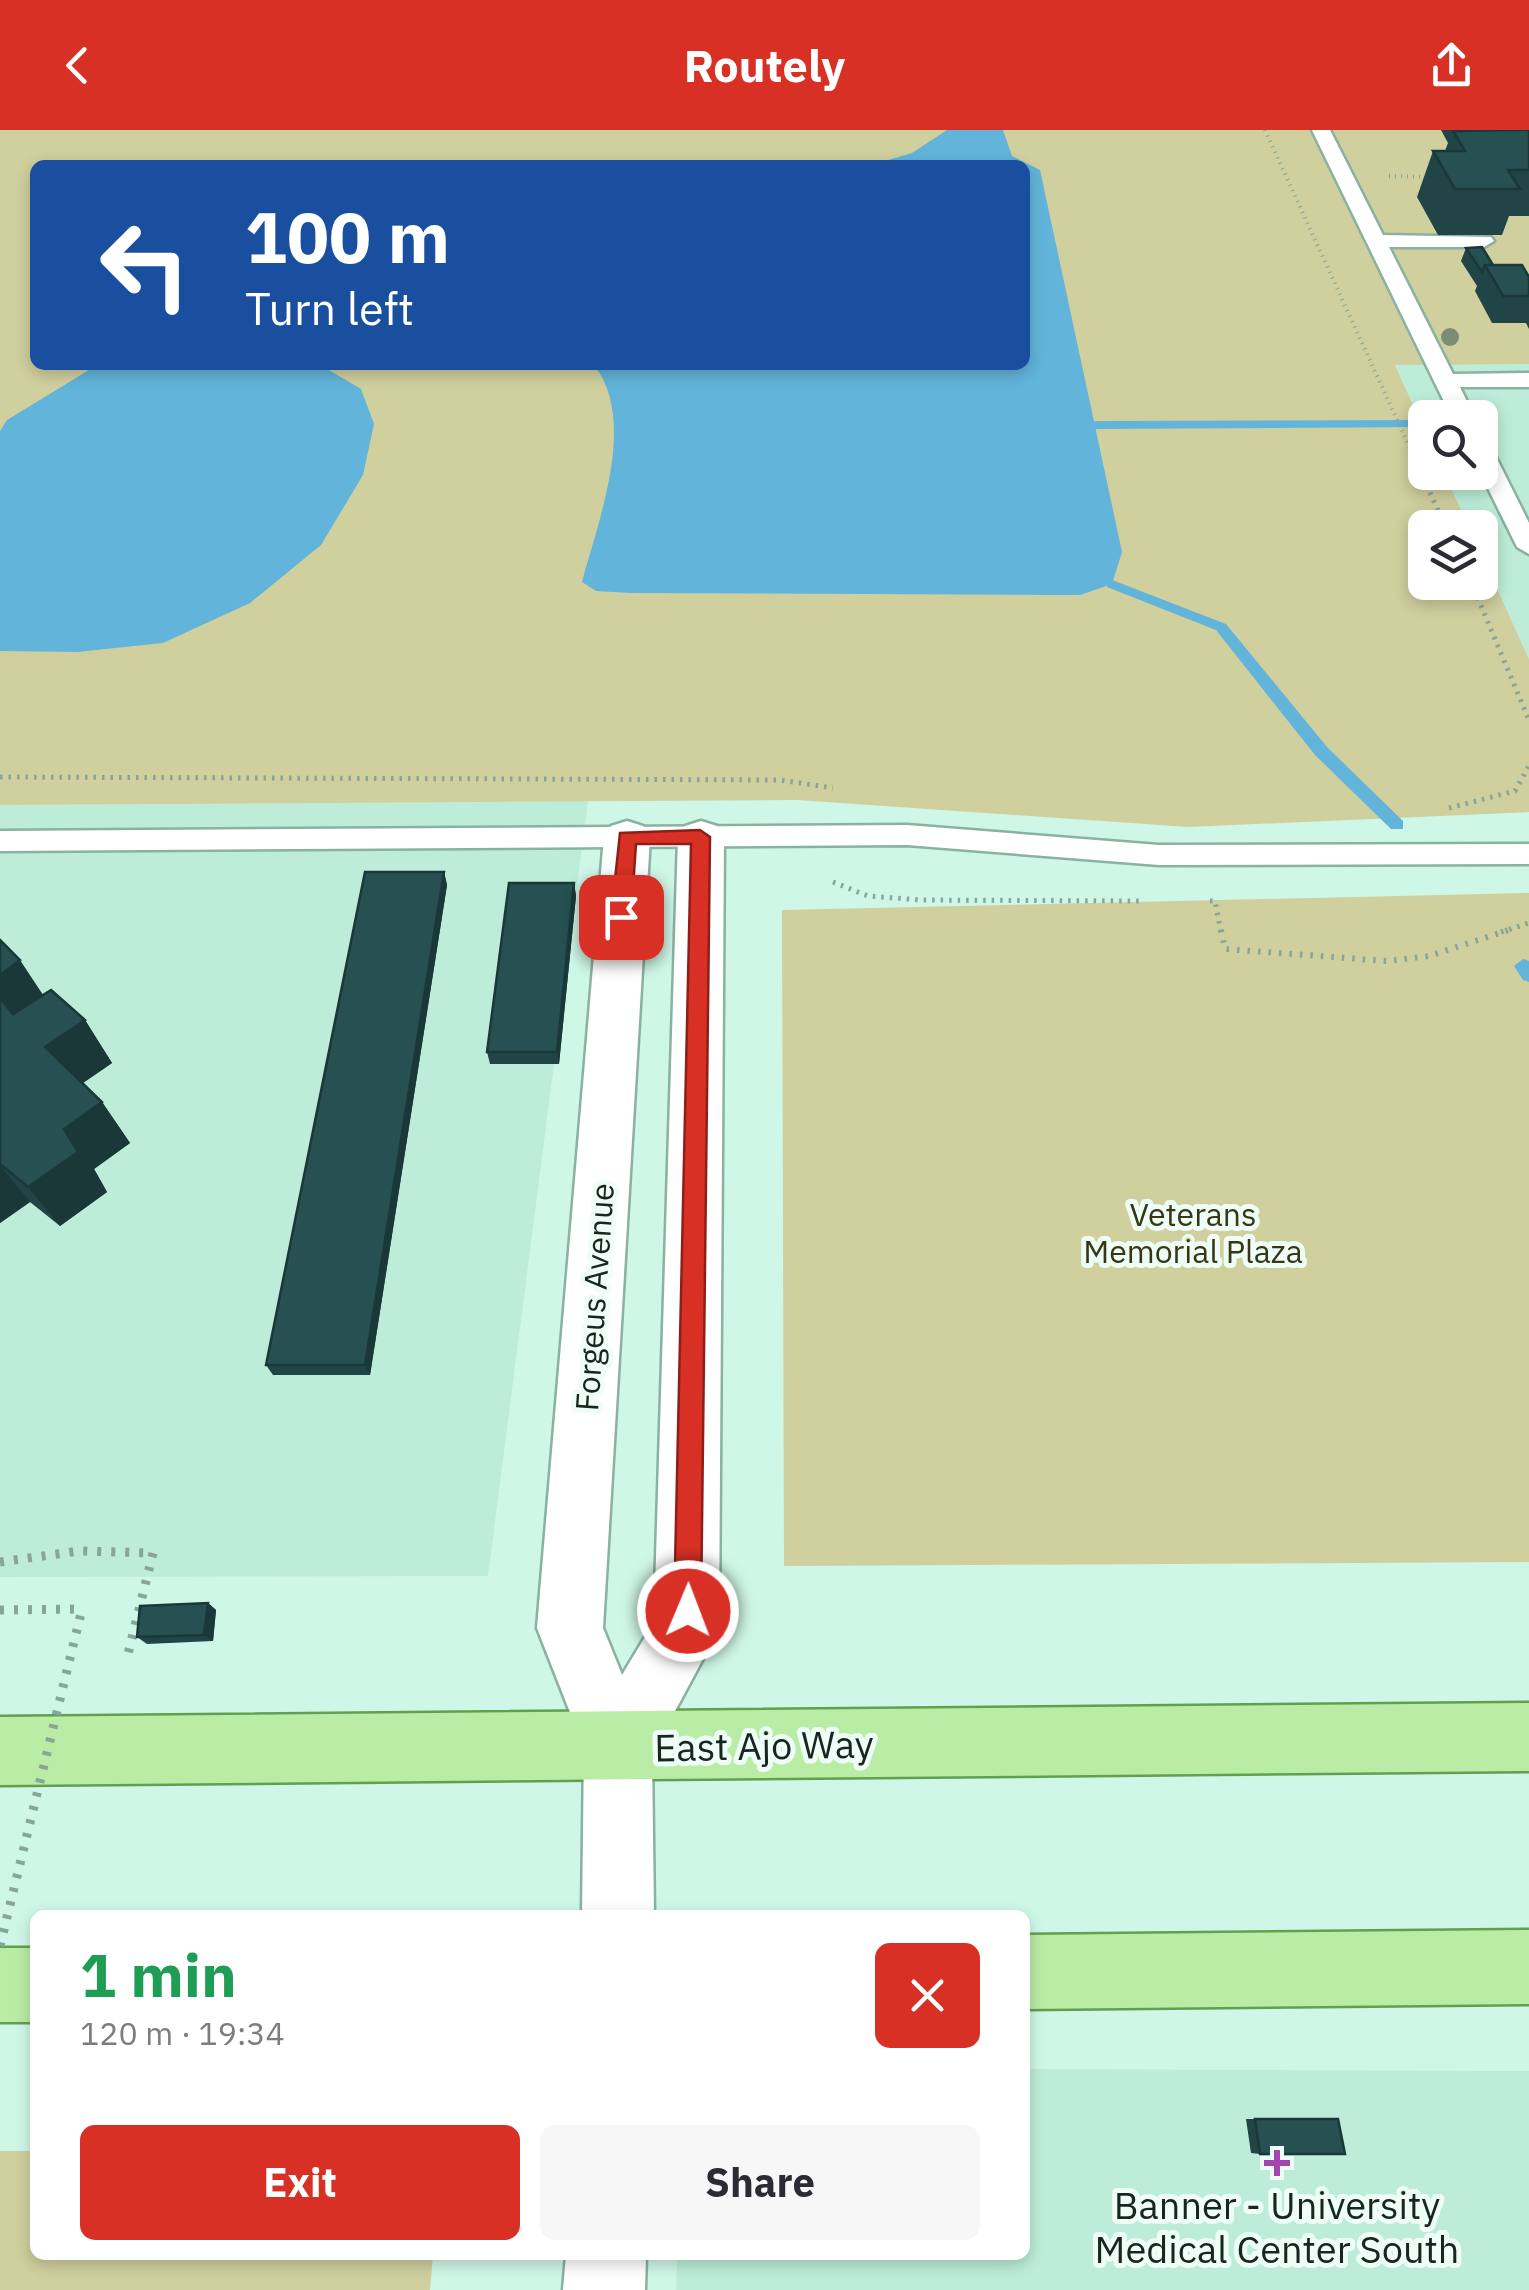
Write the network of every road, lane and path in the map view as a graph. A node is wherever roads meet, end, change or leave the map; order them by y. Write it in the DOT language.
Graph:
graph roads {
  1 [pos="1264,130"];
  2 [pos="1322,130"];
  3 [pos="1377,241"];
  4 [pos="1484,241"];
  5 [pos="1529,380"];
  6 [pos="1446,381"];
  7 [pos="1455,400"];
  8 [pos="1498,485"];
  9 [pos="1438,510"];
  10 [pos="1529,547"];
  11 [pos="1479,600"];
  12 [pos="1529,720"];
  13 [pos="1529,766"];
  14 [pos="828,787"];
  15 [pos="1444,809"];
  16 [pos="832,836"];
  17 [pos="700,837"];
  18 [pos="626,838"];
  19 [pos="0,841"];
  20 [pos="1529,854"];
  21 [pos="1158,901"];
  22 [pos="1196,901"];
  23 [pos="1529,923"];
  24 [pos="0,1562"];
  25 [pos="0,1610"];
  26 [pos="128,1654"];
  27 [pos="1529,1737"];
  28 [pos="618,1748"];
  29 [pos="0,1751"];
  30 [pos="618,1910"];
  31 [pos="0,1946"];
  32 [pos="1529,1966"];
  33 [pos="1030,1972"];
  34 [pos="30,1984"];
  35 [pos="0,1985"];
  36 [pos="606,2260"];
  37 [pos="604,2290"];
  1 -- 9 [label="path"];
  2 -- 3 [label="lane"];
  3 -- 4 [label="lane"];
  3 -- 6 [label="lane"];
  5 -- 6 [label="lane"];
  6 -- 7 [label="lane"];
  8 -- 10 [label="lane"];
  11 -- 12 [label="path"];
  13 -- 15 [label="path"];
  14 -- 16 [label="path"];
  16 -- 17 [label="lane"];
  16 -- 20 [label="lane"];
  16 -- 21 [label="path"];
  17 -- 18 [label="lane"];
  17 -- 28 [label="street, Forgeus Avenue"];
  18 -- 19 [label="lane"];
  18 -- 28 [label="street, Forgeus Avenue"];
  22 -- 23 [label="path"];
  24 -- 26 [label="path"];
  25 -- 31 [label="path, bridge"];
  27 -- 28 [label="main road, East Ajo Way"];
  28 -- 29 [label="main road, East Ajo Way"];
  28 -- 30 [label="street, Forgeus Avenue"];
  32 -- 33 [label="main road"];
  34 -- 35 [label="main road"];
  36 -- 37 [label="street"];
}
